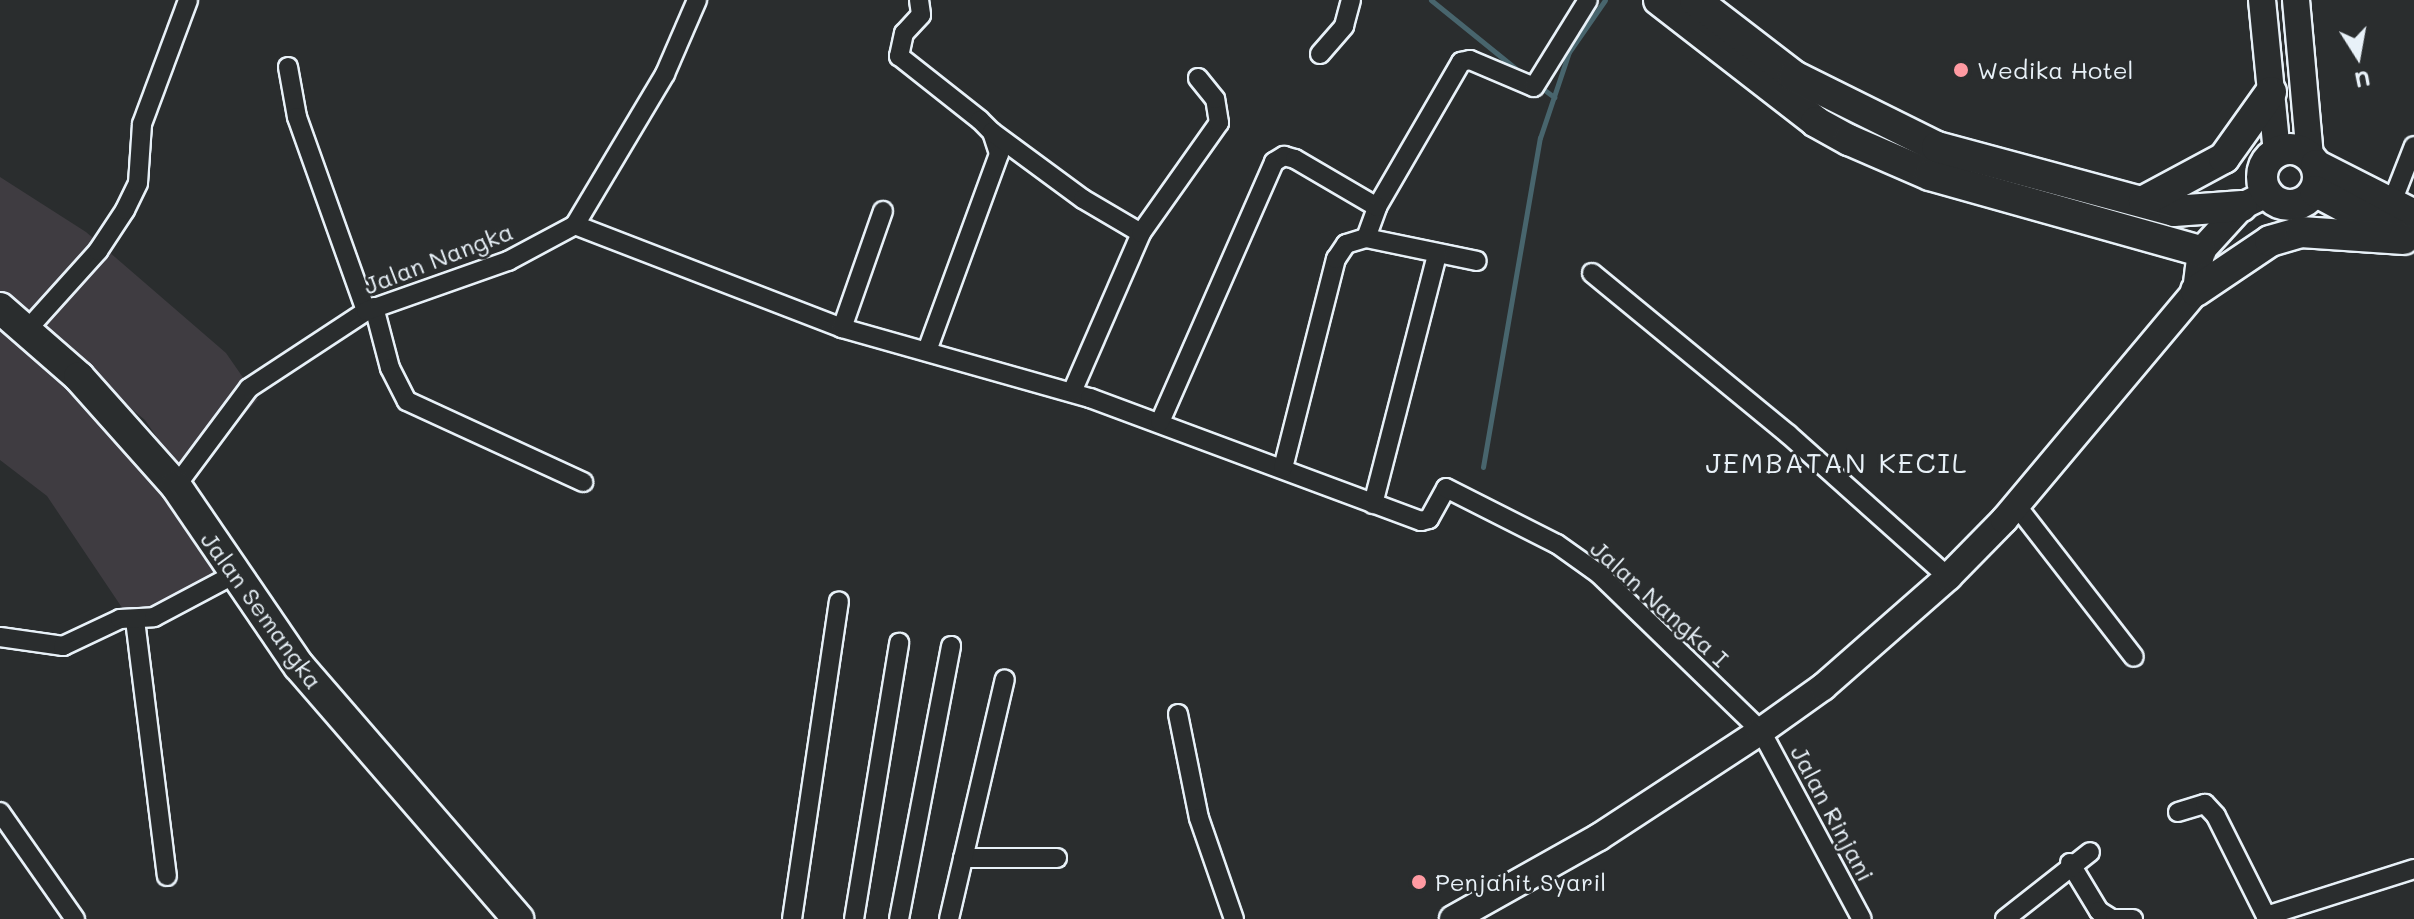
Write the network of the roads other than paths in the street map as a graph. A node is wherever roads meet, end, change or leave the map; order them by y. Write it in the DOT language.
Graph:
graph roads {
  1 [pos="188,0"];
  2 [pos="697,0"];
  3 [pos="919,0"];
  4 [pos="1351,0"];
  5 [pos="1588,0"];
  6 [pos="1659,0"];
  7 [pos="1695,0"];
  8 [pos="2262,0"];
  9 [pos="2296,0"];
  10 [pos="1320,54"];
  11 [pos="288,67"];
  12 [pos="1198,78"];
  13 [pos="2271,92"];
  14 [pos="992,132"];
  15 [pos="2414,146"];
  16 [pos="2277,152"];
  17 [pos="2313,171"];
  18 [pos="2255,200"];
  19 [pos="2144,201"];
  20 [pos="1377,207"];
  21 [pos="883,211"];
  22 [pos="575,225"];
  23 [pos="2406,225"];
  24 [pos="1141,233"];
  25 [pos="1366,238"];
  26 [pos="2201,251"];
  27 [pos="1437,254"];
  28 [pos="1477,261"];
  29 [pos="1592,273"];
  30 [pos="2196,291"];
  31 [pos="0,308"];
  32 [pos="370,309"];
  33 [pos="842,328"];
  34 [pos="26,331"];
  35 [pos="927,351"];
  36 [pos="1072,392"];
  37 [pos="1160,422"];
  38 [pos="1283,468"];
  39 [pos="583,482"];
  40 [pos="176,486"];
  41 [pos="1373,504"];
  42 [pos="2016,505"];
  43 [pos="233,575"];
  44 [pos="1948,577"];
  45 [pos="839,601"];
  46 [pos="135,620"];
  47 [pos="0,637"];
  48 [pos="899,643"];
  49 [pos="951,646"];
  50 [pos="2134,657"];
  51 [pos="1005,679"];
  52 [pos="1178,714"];
  53 [pos="1761,731"];
  54 [pos="0,812"];
  55 [pos="2178,812"];
  56 [pos="2090,852"];
  57 [pos="963,858"];
  58 [pos="1057,858"];
  59 [pos="2070,863"];
  60 [pos="2414,869"];
  61 [pos="167,876"];
  62 [pos="1457,918"];
  63 [pos="75,919"];
  64 [pos="518,919"];
  65 [pos="792,919"];
  66 [pos="854,919"];
  67 [pos="899,919"];
  68 [pos="949,919"];
  69 [pos="1234,919"];
  70 [pos="1862,919"];
  71 [pos="2005,919"];
  72 [pos="2113,919"];
  73 [pos="2133,919"];
  1 -- 34 [label="street"];
  2 -- 22 [label="street"];
  3 -- 14 [label="street"];
  4 -- 10 [label="street"];
  5 -- 20 [label="street"];
  6 -- 26 [label="main road"];
  7 -- 19 [label="main road"];
  8 -- 13 [label="street"];
  9 -- 17 [label="street"];
  11 -- 32 [label="street"];
  12 -- 24 [label="street"];
  13 -- 16 [label="street"];
  13 -- 19 [label="main road"];
  14 -- 24 [label="street"];
  14 -- 35 [label="street"];
  15 -- 23 [label="street"];
  16 -- 17 [label="main road"];
  16 -- 18 [label="main road"];
  17 -- 18 [label="main road"];
  17 -- 23 [label="main road"];
  18 -- 19 [label="main road"];
  18 -- 26 [label="street"];
  20 -- 25 [label="street"];
  20 -- 37 [label="street"];
  21 -- 33 [label="street"];
  22 -- 32 [label="street, Jalan Nangka"];
  22 -- 33 [label="street"];
  23 -- 30 [label="main road"];
  24 -- 36 [label="street"];
  25 -- 27 [label="street"];
  25 -- 38 [label="street"];
  26 -- 30 [label="street"];
  27 -- 28 [label="street"];
  27 -- 41 [label="street"];
  29 -- 44 [label="street"];
  30 -- 42 [label="street"];
  31 -- 34 [label="main road, Jalan Semangka"];
  32 -- 39 [label="street"];
  32 -- 40 [label="street, Jalan Nangka"];
  33 -- 35 [label="street"];
  34 -- 40 [label="main road, Jalan Semangka"];
  35 -- 36 [label="street"];
  36 -- 37 [label="street"];
  37 -- 38 [label="street"];
  38 -- 41 [label="street"];
  40 -- 43 [label="main road, Jalan Semangka"];
  41 -- 53 [label="street, Jalan Nangka I"];
  42 -- 44 [label="street"];
  42 -- 50 [label="street"];
  43 -- 46 [label="street"];
  43 -- 64 [label="main road, Jalan Semangka"];
  44 -- 53 [label="street"];
  45 -- 65 [label="street"];
  46 -- 47 [label="street"];
  46 -- 61 [label="street"];
  48 -- 66 [label="street"];
  49 -- 67 [label="street"];
  51 -- 57 [label="street"];
  52 -- 69 [label="street"];
  53 -- 62 [label="street"];
  53 -- 70 [label="street, Jalan Rinjani"];
  54 -- 63 [label="street"];
  55 -- 60 [label="street"];
  56 -- 59 [label="street"];
  57 -- 58 [label="street"];
  57 -- 68 [label="street"];
  59 -- 71 [label="street"];
  59 -- 72 [label="street"];
  72 -- 73 [label="street"];
}
